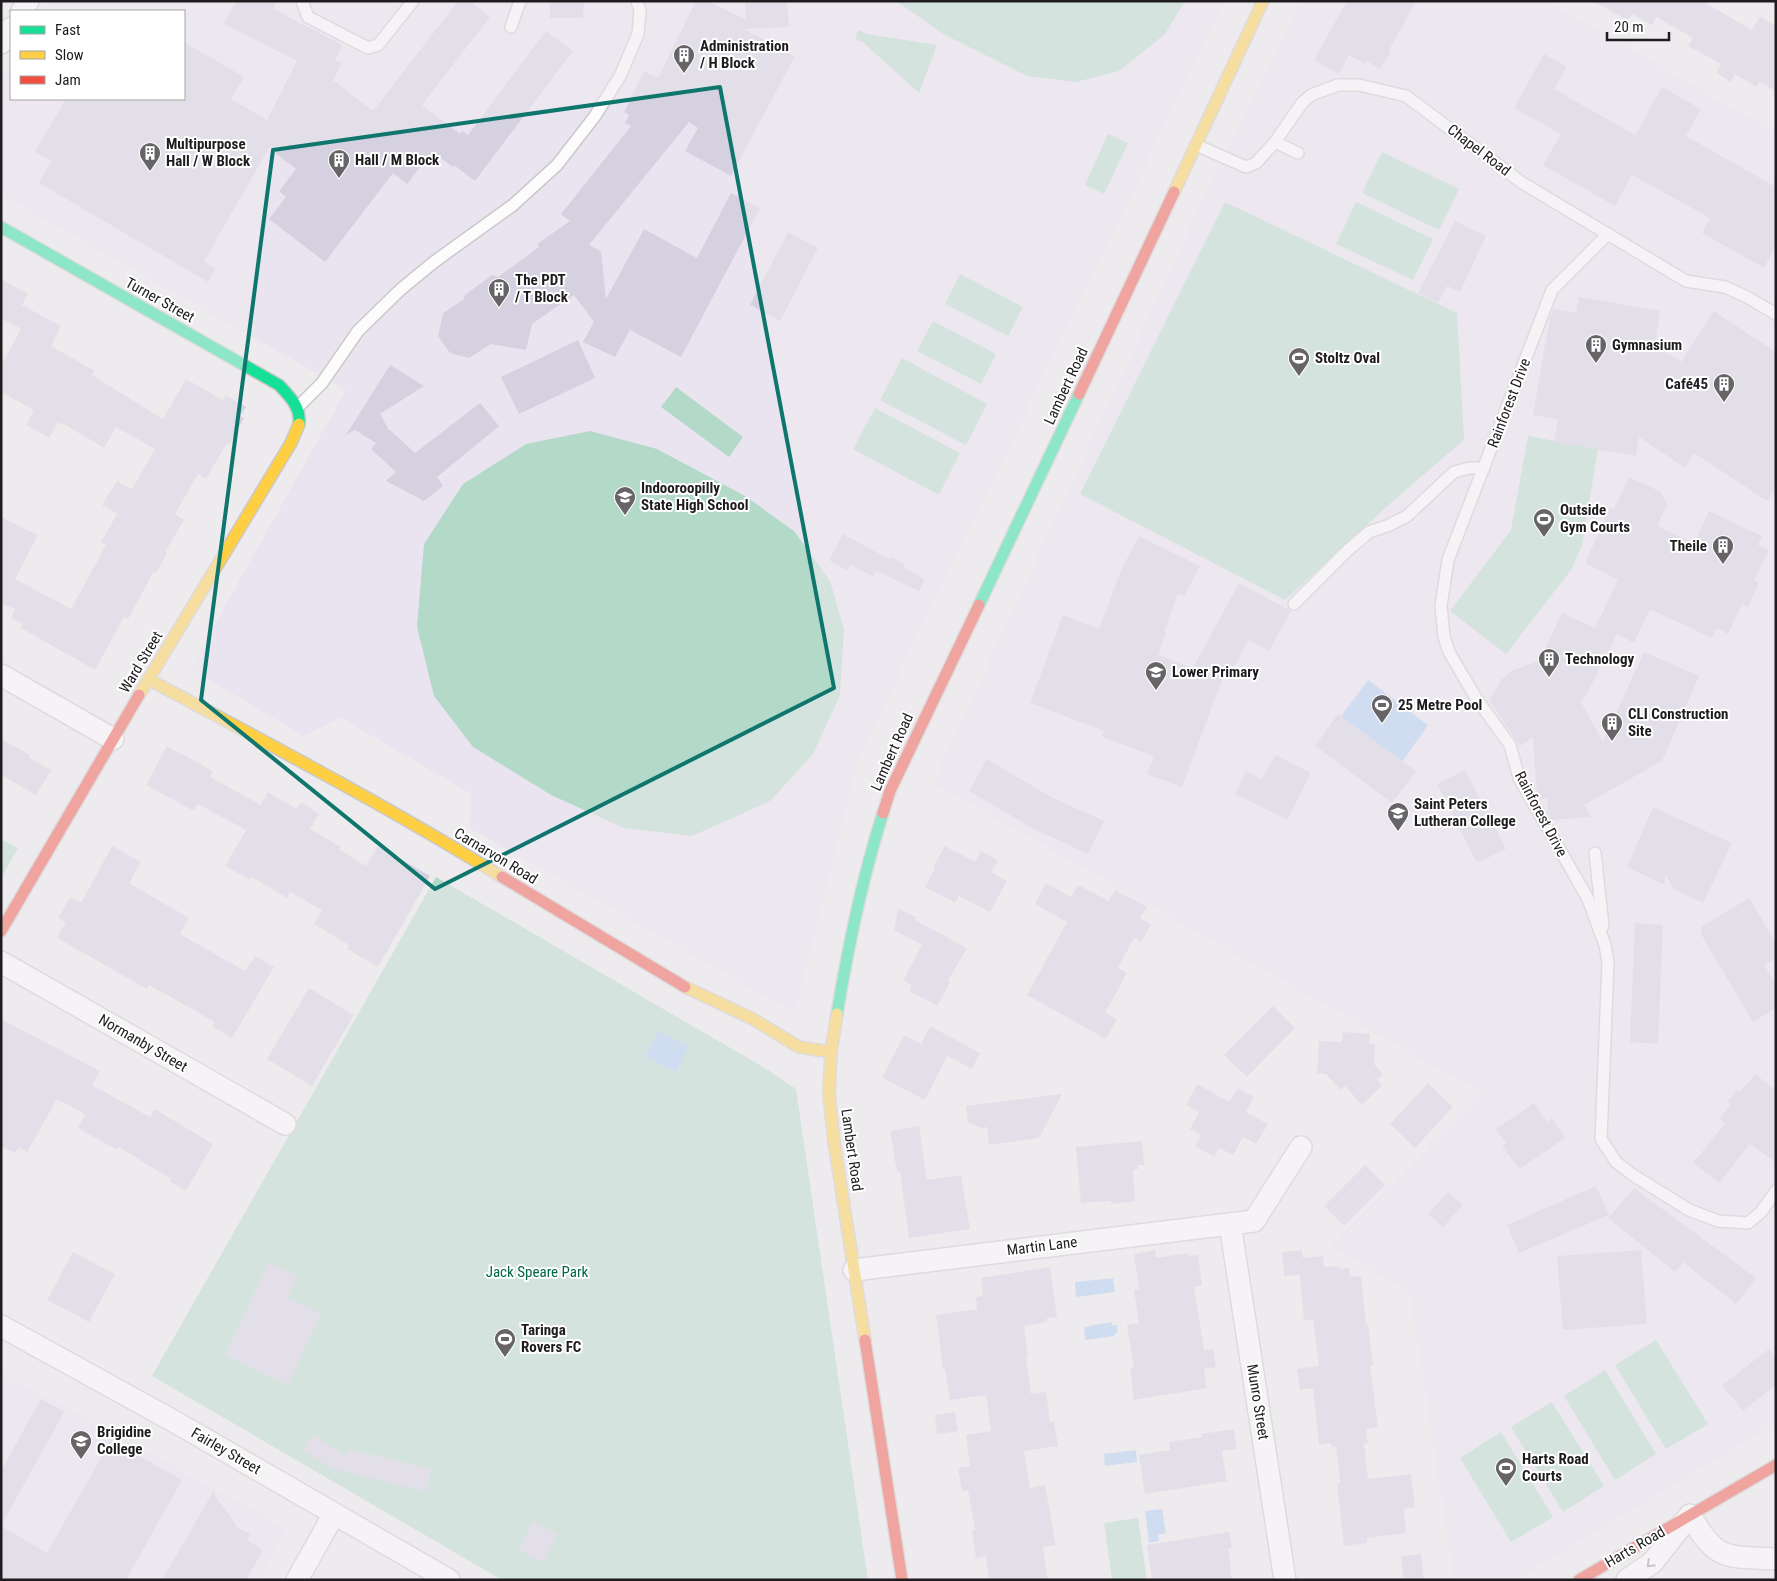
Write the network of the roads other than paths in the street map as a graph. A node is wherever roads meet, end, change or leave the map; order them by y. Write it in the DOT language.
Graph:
graph roads {
  1 [pos="302,1"];
  2 [pos="414,1"];
  3 [pos="520,1"];
  4 [pos="636,1"];
  5 [pos="1263,1"];
  6 [pos="511,27"];
  7 [pos="10,30"];
  8 [pos="1,43"];
  9 [pos="1275,142"];
  10 [pos="1196,145"];
  11 [pos="1298,153"];
  12 [pos="1,227"];
  13 [pos="1608,234"];
  14 [pos="1776,314"];
  15 [pos="298,407"];
  16 [pos="1484,468"];
  17 [pos="1294,604"];
  18 [pos="1,675"];
  19 [pos="148,679"];
  20 [pos="113,739"];
  21 [pos="1595,853"];
  22 [pos="1,931"];
  23 [pos="1606,945"];
  24 [pos="1,962"];
  25 [pos="831,1052"];
  26 [pos="285,1124"];
  27 [pos="1301,1147"];
  28 [pos="1776,1191"];
  29 [pos="1230,1224"];
  30 [pos="854,1270"];
  31 [pos="1,1326"];
  32 [pos="1776,1465"];
  33 [pos="334,1514"];
  34 [pos="1690,1515"];
  35 [pos="1776,1558"];
  36 [pos="297,1580"];
  37 [pos="449,1580"];
  38 [pos="902,1580"];
  39 [pos="1285,1580"];
  40 [pos="1579,1580"];
  41 [pos="1627,1580"];
  1 -- 2 [label="lane"];
  3 -- 6 [label="lane"];
  4 -- 15 [label="lane"];
  5 -- 10 [label="street, Lambert Road"];
  7 -- 8 [label="street"];
  9 -- 10 [label="lane, Chapel Road"];
  9 -- 11 [label="lane"];
  9 -- 13 [label="lane, Chapel Road"];
  10 -- 25 [label="street, Lambert Road"];
  12 -- 15 [label="street, Turner Street"];
  13 -- 14 [label="lane, Chapel Road"];
  13 -- 16 [label="lane, Rainforest Drive"];
  15 -- 19 [label="street, Ward Street"];
  16 -- 17 [label="lane"];
  16 -- 23 [label="lane, Rainforest Drive"];
  18 -- 20 [label="street"];
  19 -- 20 [label="street, Ward Street"];
  19 -- 25 [label="street, Carnarvon Road"];
  20 -- 22 [label="street, Ward Street"];
  21 -- 23 [label="lane"];
  23 -- 28 [label="lane, Rainforest Drive"];
  24 -- 26 [label="street, Normanby Street"];
  25 -- 30 [label="street, Lambert Road"];
  27 -- 29 [label="street, Martin Lane"];
  29 -- 30 [label="street, Martin Lane"];
  29 -- 39 [label="street, Munro Street"];
  30 -- 38 [label="street, Lambert Road"];
  31 -- 33 [label="street, Fairley Street"];
  32 -- 34 [label="street, Harts Road"];
  33 -- 36 [label="street"];
  33 -- 37 [label="street, Fairley Street"];
  34 -- 35 [label="street"];
  34 -- 40 [label="street, Harts Road"];
  34 -- 41 [label="street, Harts Road, one-way"];
}
